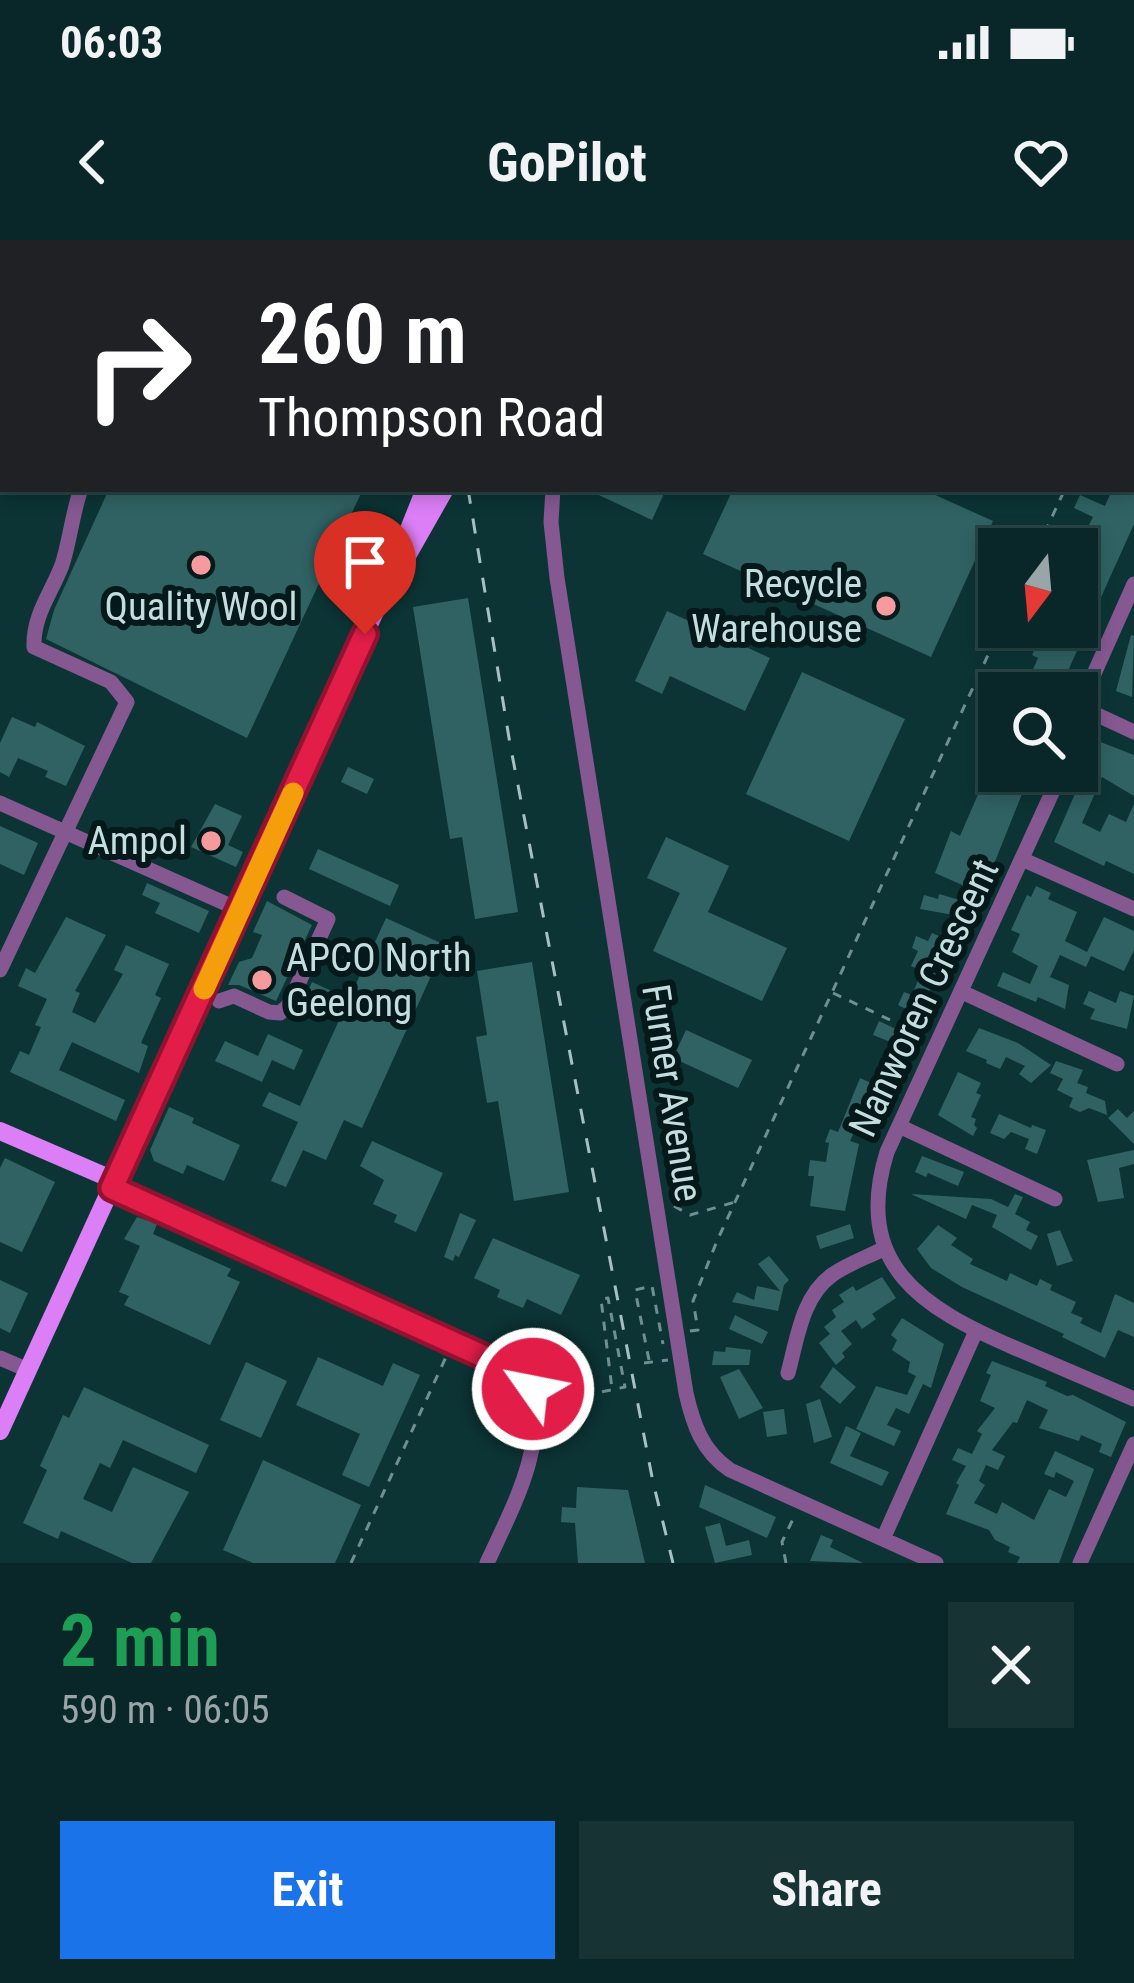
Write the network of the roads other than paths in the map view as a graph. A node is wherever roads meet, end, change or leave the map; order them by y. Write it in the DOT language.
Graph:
graph roads {
  1 [pos="80,492"];
  2 [pos="424,492"];
  3 [pos="444,492"];
  4 [pos="553,492"];
  5 [pos="1134,584"];
  6 [pos="384,592"];
  7 [pos="1095,672"];
  8 [pos="1098,717"];
  9 [pos="1134,732"];
  10 [pos="1053,792"];
  11 [pos="0,803"];
  12 [pos="66,833"];
  13 [pos="1024,860"];
  14 [pos="284,897"];
  15 [pos="1134,909"];
  16 [pos="240,910"];
  17 [pos="1,966"];
  18 [pos="962,992"];
  19 [pos="219,1001"];
  20 [pos="1117,1064"];
  21 [pos="899,1126"];
  22 [pos="0,1131"];
  23 [pos="114,1184"];
  24 [pos="1055,1199"];
  25 [pos="885,1248"];
  26 [pos="976,1331"];
  27 [pos="0,1358"];
  28 [pos="28,1370"];
  29 [pos="788,1373"];
  30 [pos="1134,1399"];
  31 [pos="0,1431"];
  32 [pos="1134,1444"];
  33 [pos="1130,1469"];
  34 [pos="883,1539"];
  35 [pos="487,1563"];
  36 [pos="936,1563"];
  37 [pos="1081,1563"];
  1 -- 12 [label="street"];
  2 -- 6 [label="main road"];
  3 -- 6 [label="main road"];
  4 -- 34 [label="street, Furner Avenue"];
  5 -- 7 [label="street"];
  6 -- 16 [label="main road"];
  8 -- 9 [label="street"];
  10 -- 13 [label="street, Nanworen Crescent"];
  11 -- 12 [label="street"];
  12 -- 16 [label="street"];
  12 -- 17 [label="street"];
  13 -- 15 [label="street"];
  13 -- 18 [label="street, Nanworen Crescent"];
  14 -- 19 [label="street"];
  16 -- 23 [label="main road"];
  18 -- 20 [label="street"];
  18 -- 21 [label="street, Nanworen Crescent"];
  21 -- 24 [label="street"];
  21 -- 25 [label="street, Nanworen Crescent"];
  22 -- 23 [label="main road"];
  23 -- 28 [label="main road"];
  23 -- 35 [label="street"];
  25 -- 26 [label="street"];
  25 -- 29 [label="street"];
  26 -- 30 [label="street"];
  26 -- 34 [label="street"];
  27 -- 28 [label="street"];
  28 -- 31 [label="main road"];
  32 -- 33 [label="street"];
  33 -- 37 [label="street"];
  34 -- 36 [label="street, Furner Avenue"];
}
